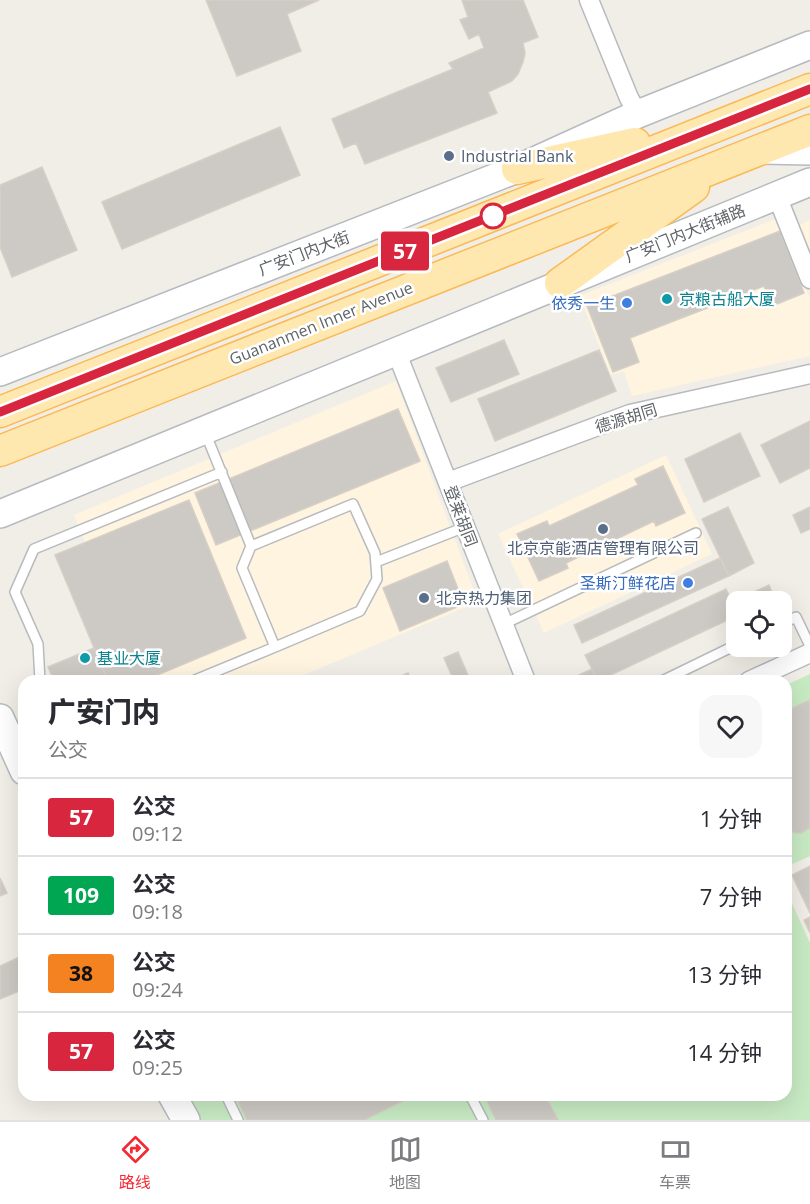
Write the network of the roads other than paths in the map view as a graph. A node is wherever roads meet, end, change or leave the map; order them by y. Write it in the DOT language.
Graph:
graph roads {
  1 [pos="589,0"];
  2 [pos="810,45"];
  3 [pos="810,89"];
  4 [pos="638,114"];
  5 [pos="714,126"];
  6 [pos="810,130"];
  7 [pos="760,150"];
  8 [pos="810,151"];
  9 [pos="731,160"];
  10 [pos="517,169"];
  11 [pos="810,182"];
  12 [pos="777,196"];
  13 [pos="810,279"];
  14 [pos="560,283"];
  15 [pos="396,351"];
  16 [pos="0,372"];
  17 [pos="810,374"];
  18 [pos="0,412"];
  19 [pos="204,430"];
  20 [pos="0,451"];
  21 [pos="222,472"];
  22 [pos="448,482"];
  23 [pos="0,514"];
  24 [pos="465,527"];
  25 [pos="696,533"];
  26 [pos="251,546"];
  27 [pos="376,562"];
  28 [pos="792,619"];
  29 [pos="504,624"];
  30 [pos="810,646"];
  31 [pos="275,647"];
  32 [pos="726,650"];
  33 [pos="810,653"];
  34 [pos="40,675"];
  35 [pos="207,675"];
  36 [pos="524,675"];
  37 [pos="674,675"];
  38 [pos="762,675"];
  39 [pos="3,733"];
  40 [pos="18,760"];
  41 [pos="175,1101"];
  42 [pos="229,1101"];
  43 [pos="473,1101"];
  44 [pos="186,1120"];
  45 [pos="238,1120"];
  46 [pos="483,1120"];
  1 -- 4 [label="street"];
  2 -- 4 [label="street"];
  3 -- 5 [label="main road"];
  4 -- 10 [label="street, 广安门内大街"];
  5 -- 10 [label="main road"];
  5 -- 18 [label="main road"];
  6 -- 7 [label="main road, Guananmen Inner Avenue"];
  7 -- 8 [label="street"];
  7 -- 9 [label="main road, Guananmen Inner Avenue"];
  9 -- 14 [label="main road"];
  9 -- 20 [label="main road, Guananmen Inner Avenue"];
  10 -- 16 [label="street, 广安门内大街"];
  11 -- 12 [label="street, 广安门内大街辅路"];
  12 -- 13 [label="street"];
  12 -- 14 [label="street, 广安门内大街辅路"];
  14 -- 15 [label="street"];
  15 -- 19 [label="street"];
  15 -- 22 [label="street, 登莱胡同"];
  17 -- 22 [label="street, 德源胡同"];
  19 -- 21 [label="lane"];
  19 -- 23 [label="street"];
  21 -- 26 [label="lane"];
  21 -- 34 [label="lane"];
  22 -- 24 [label="street, 登莱胡同"];
  24 -- 27 [label="lane"];
  24 -- 29 [label="street, 登莱胡同"];
  25 -- 29 [label="lane"];
  26 -- 27 [label="lane"];
  26 -- 31 [label="lane"];
  27 -- 31 [label="lane"];
  28 -- 30 [label="lane"];
  29 -- 36 [label="street, 登莱胡同"];
  31 -- 35 [label="lane"];
  32 -- 37 [label="lane"];
  33 -- 38 [label="street"];
  39 -- 40 [label="street"];
  41 -- 44 [label="street"];
  42 -- 45 [label="lane"];
  43 -- 46 [label="lane"];
}
